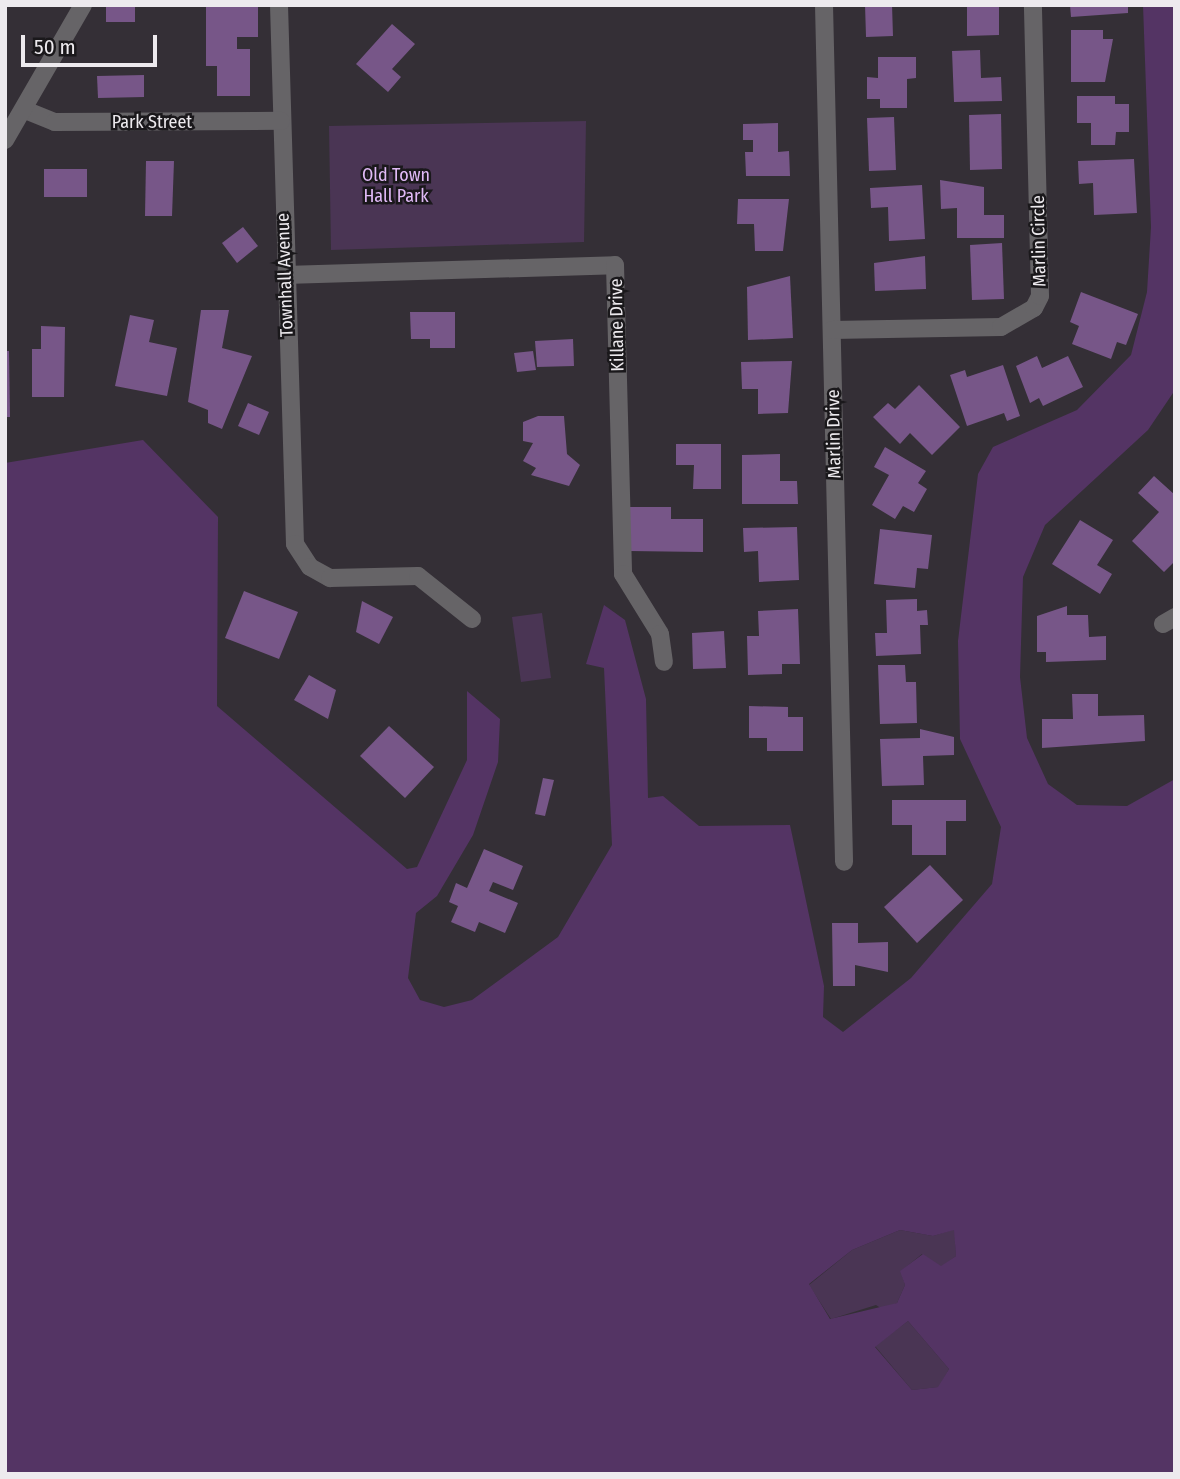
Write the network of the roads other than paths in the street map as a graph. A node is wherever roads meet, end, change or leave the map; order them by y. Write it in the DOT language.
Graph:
graph roads {
  1 [pos="83,5"];
  2 [pos="279,5"];
  3 [pos="824,5"];
  4 [pos="1033,5"];
  5 [pos="25,110"];
  6 [pos="281,121"];
  7 [pos="5,140"];
  8 [pos="285,275"];
  9 [pos="832,331"];
  10 [pos="472,619"];
  11 [pos="664,662"];
  12 [pos="844,862"];
  1 -- 5 [label="street"];
  2 -- 6 [label="street, Townhall Avenue"];
  3 -- 9 [label="street, Marlin Drive"];
  4 -- 9 [label="street, Marlin Circle"];
  5 -- 6 [label="street, Park Street"];
  5 -- 7 [label="street"];
  6 -- 8 [label="street, Townhall Avenue"];
  8 -- 10 [label="street, Townhall Avenue"];
  8 -- 11 [label="street, Killane Drive"];
  9 -- 12 [label="street, Marlin Drive"];
}
